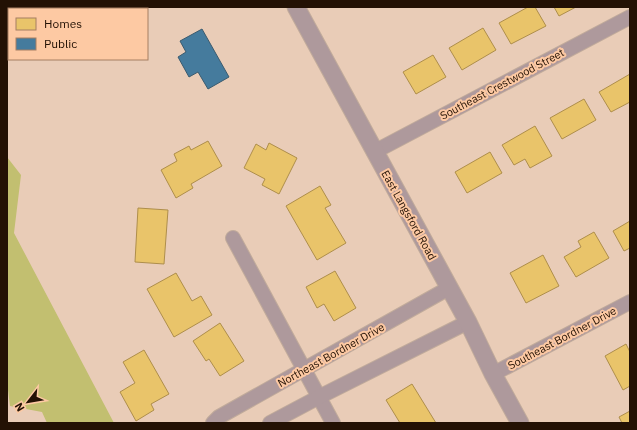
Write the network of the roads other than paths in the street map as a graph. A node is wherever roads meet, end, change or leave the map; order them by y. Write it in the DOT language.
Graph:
graph roads {
  1 [pos="296,7"];
  2 [pos="630,17"];
  3 [pos="374,152"];
  4 [pos="233,238"];
  5 [pos="449,288"];
  6 [pos="630,302"];
  7 [pos="468,322"];
  8 [pos="304,370"];
  9 [pos="493,374"];
  10 [pos="318,397"];
  11 [pos="213,423"];
  12 [pos="270,423"];
  13 [pos="333,423"];
  14 [pos="520,423"];
  1 -- 3 [label="street, East Langsford Road"];
  2 -- 3 [label="street, Southeast Crestwood Street"];
  3 -- 5 [label="street, East Langsford Road"];
  4 -- 8 [label="street"];
  5 -- 7 [label="street, East Langsford Road"];
  5 -- 8 [label="street, Northeast Bordner Drive"];
  6 -- 9 [label="street, Southeast Bordner Drive"];
  7 -- 9 [label="street, East Langsford Road"];
  7 -- 10 [label="street"];
  8 -- 10 [label="street"];
  8 -- 11 [label="street, Northeast Bordner Drive"];
  9 -- 14 [label="street, East Langsford Road"];
  10 -- 12 [label="street"];
  10 -- 13 [label="street"];
}
